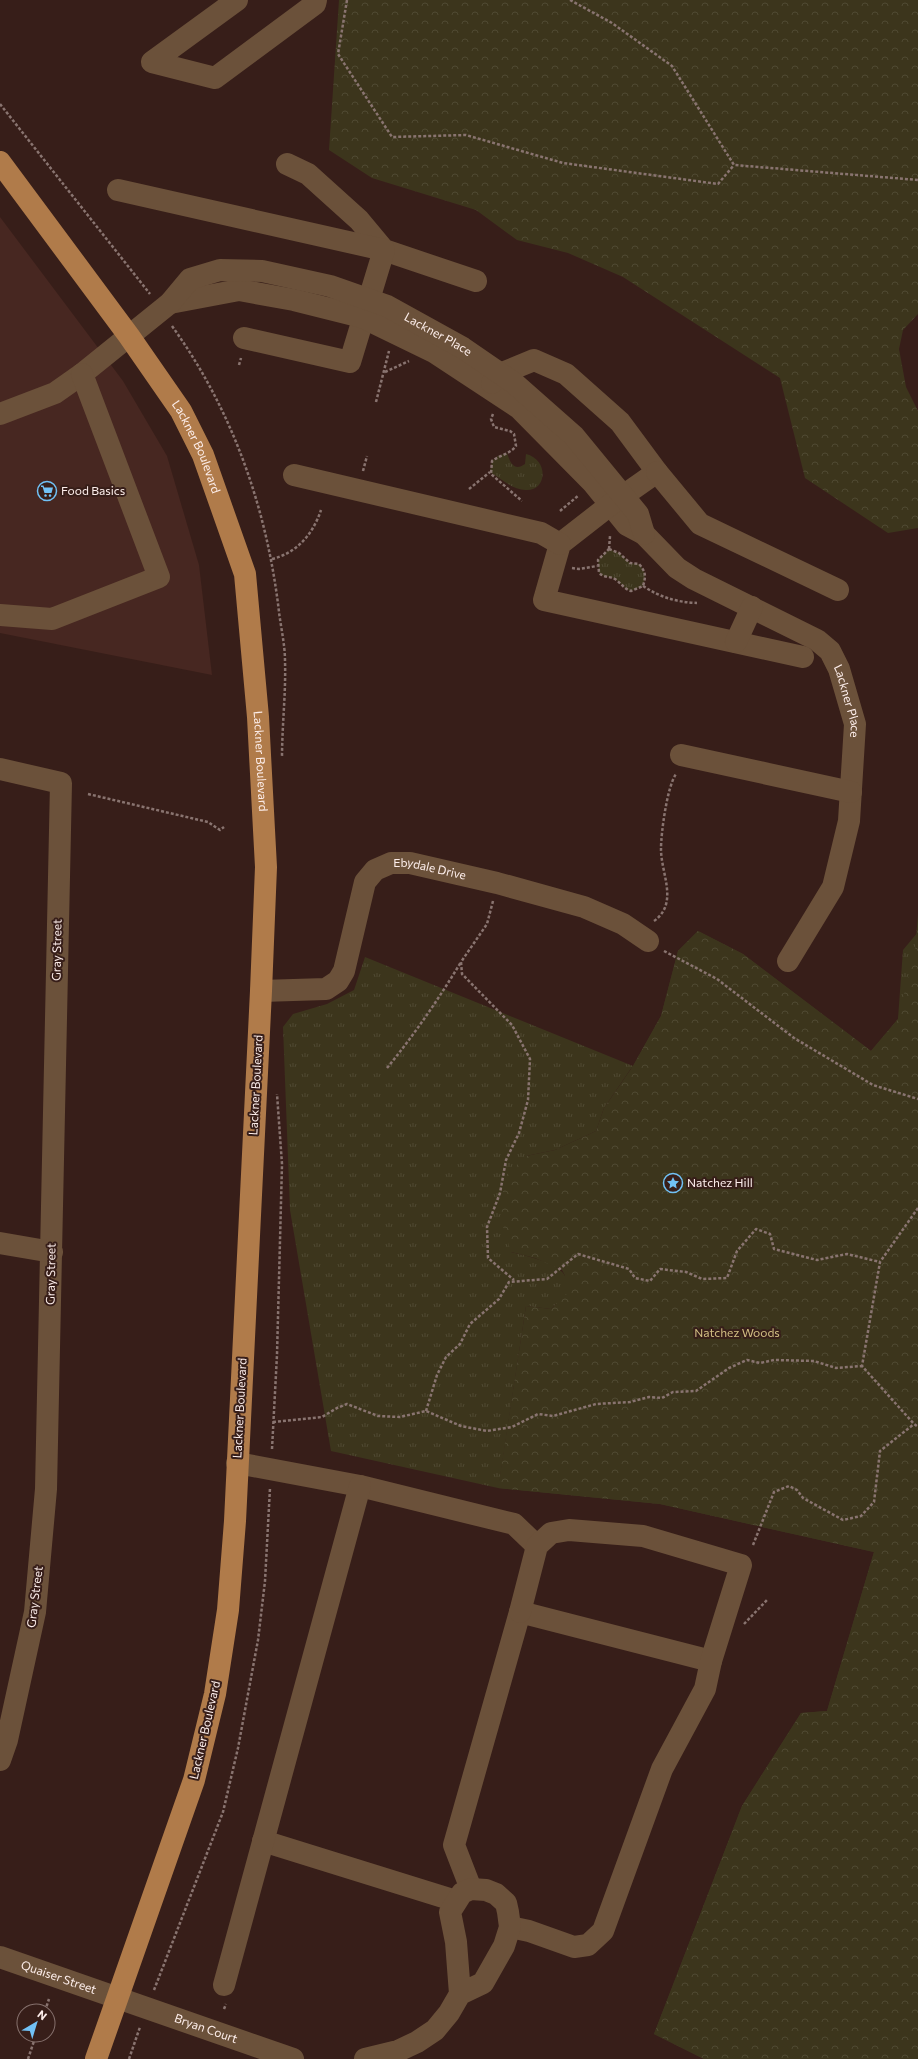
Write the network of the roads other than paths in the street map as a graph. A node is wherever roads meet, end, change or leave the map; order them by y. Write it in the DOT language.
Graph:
graph roads {
  1 [pos="237,0"];
  2 [pos="316,0"];
  3 [pos="0,162"];
  4 [pos="286,164"];
  5 [pos="118,190"];
  6 [pos="384,250"];
  7 [pos="476,281"];
  8 [pos="366,308"];
  9 [pos="129,336"];
  10 [pos="244,338"];
  11 [pos="82,374"];
  12 [pos="498,387"];
  13 [pos="0,414"];
  14 [pos="657,472"];
  15 [pos="294,475"];
  16 [pos="617,500"];
  17 [pos="560,544"];
  18 [pos="838,590"];
  19 [pos="752,607"];
  20 [pos="0,615"];
  21 [pos="736,642"];
  22 [pos="803,657"];
  23 [pos="686,756"];
  24 [pos="0,769"];
  25 [pos="851,792"];
  26 [pos="643,937"];
  27 [pos="788,961"];
  28 [pos="261,991"];
  29 [pos="0,1243"];
  30 [pos="52,1252"];
  31 [pos="238,1463"];
  32 [pos="360,1486"];
  33 [pos="537,1546"];
  34 [pos="520,1612"];
  35 [pos="711,1661"];
  36 [pos="0,1760"];
  37 [pos="263,1840"];
  38 [pos="464,1895"];
  39 [pos="510,1927"];
  40 [pos="0,1957"];
  41 [pos="224,1985"];
  42 [pos="460,1994"];
  43 [pos="118,1999"];
  44 [pos="96,2059"];
  45 [pos="293,2059"];
  46 [pos="365,2059"];
  1 -- 2 [label="street"];
  3 -- 9 [label="main road, Lackner Boulevard"];
  4 -- 6 [label="street"];
  5 -- 6 [label="street"];
  6 -- 7 [label="street"];
  6 -- 8 [label="street"];
  8 -- 9 [label="street, Lackner Place"];
  8 -- 10 [label="street"];
  8 -- 12 [label="street, Lackner Place"];
  9 -- 11 [label="street, Lackner Place"];
  9 -- 28 [label="main road, Lackner Boulevard"];
  11 -- 13 [label="street, Lackner Place"];
  11 -- 20 [label="street"];
  12 -- 14 [label="street"];
  12 -- 16 [label="street, Lackner Place"];
  14 -- 16 [label="street"];
  14 -- 18 [label="street"];
  15 -- 17 [label="street"];
  16 -- 17 [label="street"];
  16 -- 19 [label="street, Lackner Place"];
  17 -- 21 [label="street"];
  19 -- 21 [label="street"];
  19 -- 25 [label="street, Lackner Place"];
  21 -- 22 [label="street"];
  23 -- 25 [label="street"];
  24 -- 30 [label="street, Gray Street"];
  25 -- 27 [label="street, Lackner Place"];
  26 -- 28 [label="street, Ebydale Drive"];
  28 -- 31 [label="main road, Lackner Boulevard"];
  29 -- 30 [label="street"];
  30 -- 36 [label="street, Gray Street"];
  31 -- 32 [label="street"];
  31 -- 43 [label="main road, Lackner Boulevard"];
  32 -- 33 [label="street"];
  32 -- 37 [label="street"];
  33 -- 34 [label="street"];
  33 -- 35 [label="street"];
  34 -- 35 [label="street"];
  34 -- 38 [label="street"];
  35 -- 39 [label="street"];
  37 -- 38 [label="street"];
  37 -- 41 [label="street"];
  38 -- 39 [label="street"];
  38 -- 42 [label="street"];
  39 -- 42 [label="street"];
  40 -- 43 [label="street, Quaiser Street"];
  42 -- 46 [label="street"];
  43 -- 44 [label="main road, Lackner Boulevard"];
  43 -- 45 [label="street, Bryan Court"];
}
